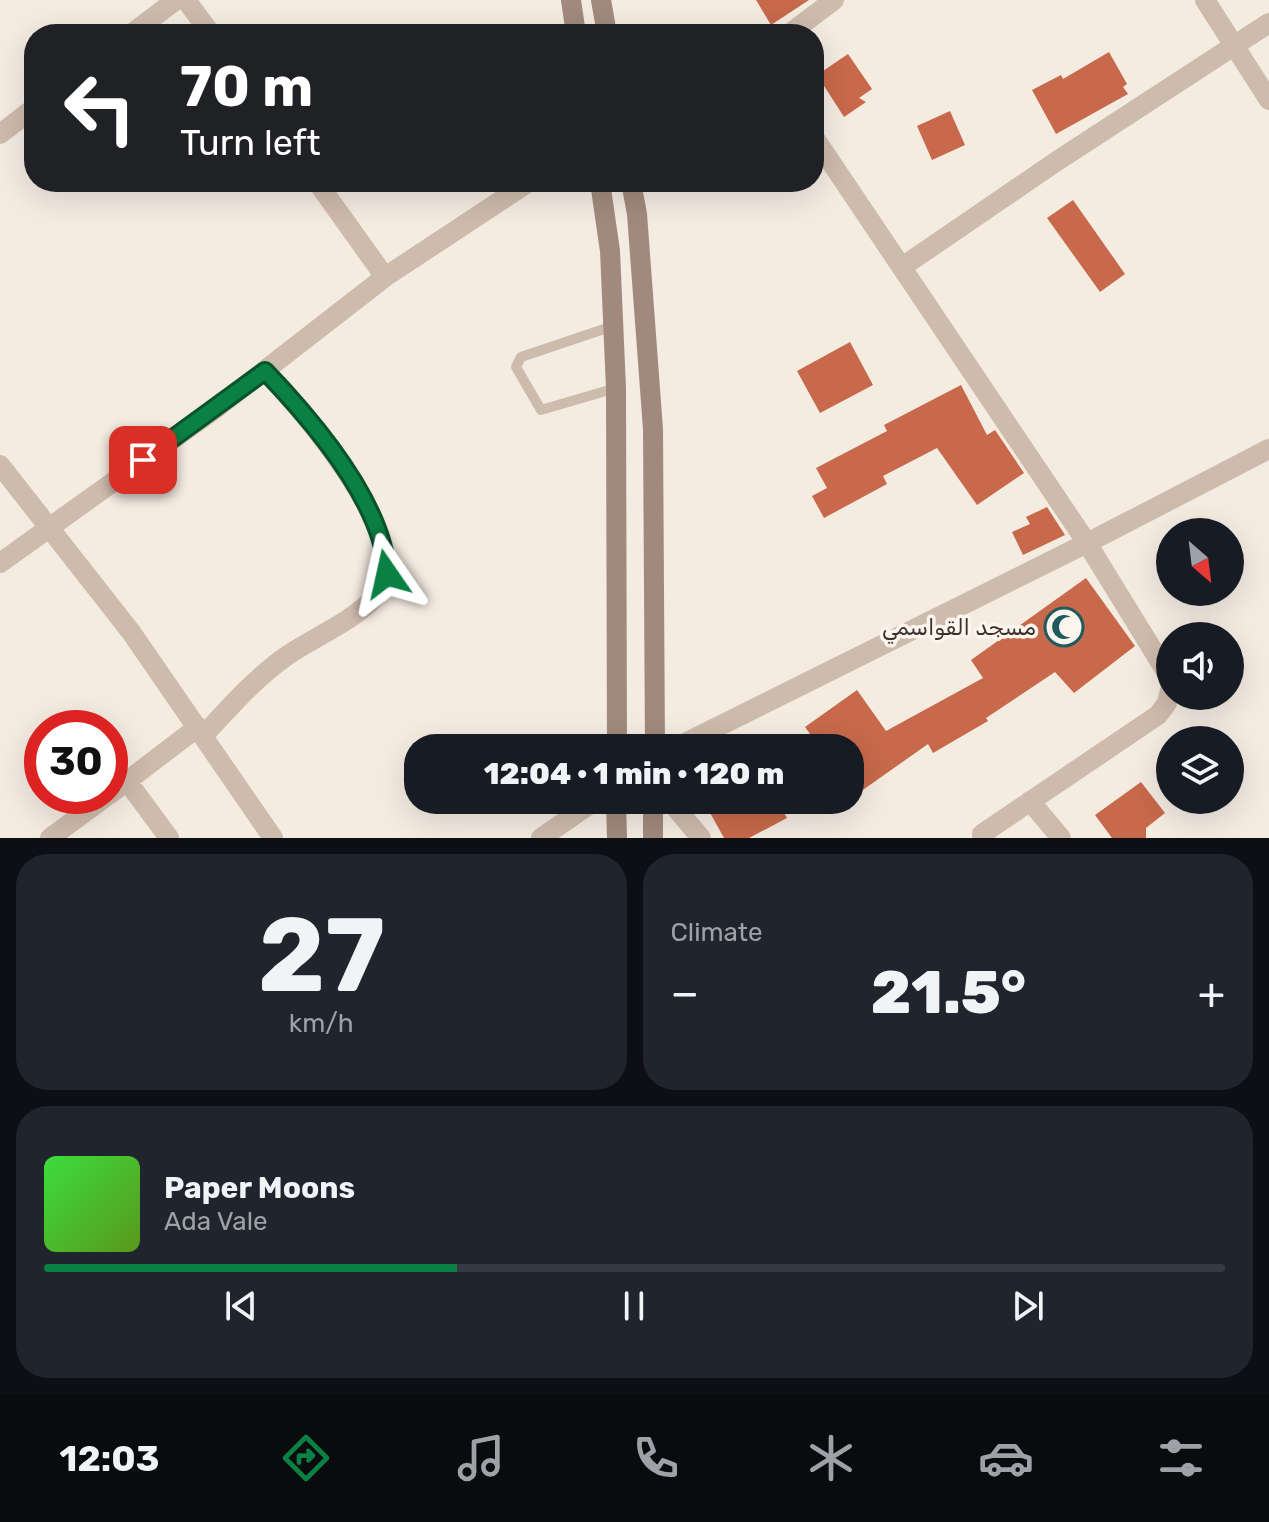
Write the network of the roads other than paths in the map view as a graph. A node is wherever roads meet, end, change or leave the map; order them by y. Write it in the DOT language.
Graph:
graph roads {
  1 [pos="176,0"];
  2 [pos="186,0"];
  3 [pos="571,0"];
  4 [pos="601,0"];
  5 [pos="834,0"];
  6 [pos="1205,0"];
  7 [pos="1269,23"];
  8 [pos="144,24"];
  9 [pos="204,24"];
  10 [pos="575,24"];
  11 [pos="605,24"];
  12 [pos="802,24"];
  13 [pos="1234,47"];
  14 [pos="1269,100"];
  15 [pos="24,116"];
  16 [pos="0,134"];
  17 [pos="824,152"];
  18 [pos="324,192"];
  19 [pos="514,192"];
  20 [pos="601,192"];
  21 [pos="633,192"];
  22 [pos="902,267"];
  23 [pos="385,277"];
  24 [pos="613,326"];
  25 [pos="265,371"];
  26 [pos="616,388"];
  27 [pos="1269,449"];
  28 [pos="0,465"];
  29 [pos="47,527"];
  30 [pos="1087,543"];
  31 [pos="0,563"];
  32 [pos="1156,655"];
  33 [pos="1162,710"];
  34 [pos="201,731"];
  35 [pos="617,734"];
  36 [pos="655,734"];
  37 [pos="703,734"];
  38 [pos="128,781"];
  39 [pos="1030,801"];
  40 [pos="128,802"];
  41 [pos="82,814"];
  42 [pos="576,814"];
  43 [pos="616,814"];
  44 [pos="653,814"];
  45 [pos="681,814"];
  46 [pos="982,834"];
  47 [pos="50,838"];
  48 [pos="169,838"];
  49 [pos="273,838"];
  50 [pos="541,838"];
  51 [pos="617,838"];
  52 [pos="653,838"];
  53 [pos="701,838"];
  54 [pos="1061,838"];
  1 -- 8 [label="street"];
  2 -- 9 [label="street"];
  3 -- 10 [label="main road"];
  4 -- 11 [label="main road"];
  5 -- 12 [label="street"];
  6 -- 13 [label="street"];
  7 -- 13 [label="street"];
  13 -- 14 [label="street"];
  13 -- 22 [label="street"];
  15 -- 16 [label="street"];
  17 -- 22 [label="street"];
  18 -- 23 [label="street"];
  19 -- 23 [label="street"];
  20 -- 24 [label="main road"];
  21 -- 36 [label="main road"];
  22 -- 30 [label="street"];
  23 -- 25 [label="street"];
  24 -- 26 [label="main road"];
  24 -- 26 [label="lane"];
  25 -- 29 [label="street"];
  25 -- 34 [label="street"];
  26 -- 35 [label="main road"];
  27 -- 30 [label="street"];
  28 -- 29 [label="street"];
  29 -- 31 [label="street"];
  29 -- 34 [label="street"];
  30 -- 32 [label="street"];
  30 -- 37 [label="street"];
  33 -- 39 [label="street"];
  34 -- 38 [label="street"];
  34 -- 49 [label="street"];
  39 -- 46 [label="street"];
  39 -- 54 [label="street"];
  40 -- 48 [label="street"];
  41 -- 47 [label="street"];
  42 -- 50 [label="street"];
  43 -- 51 [label="main road"];
  44 -- 52 [label="main road"];
  45 -- 53 [label="street"];
}
